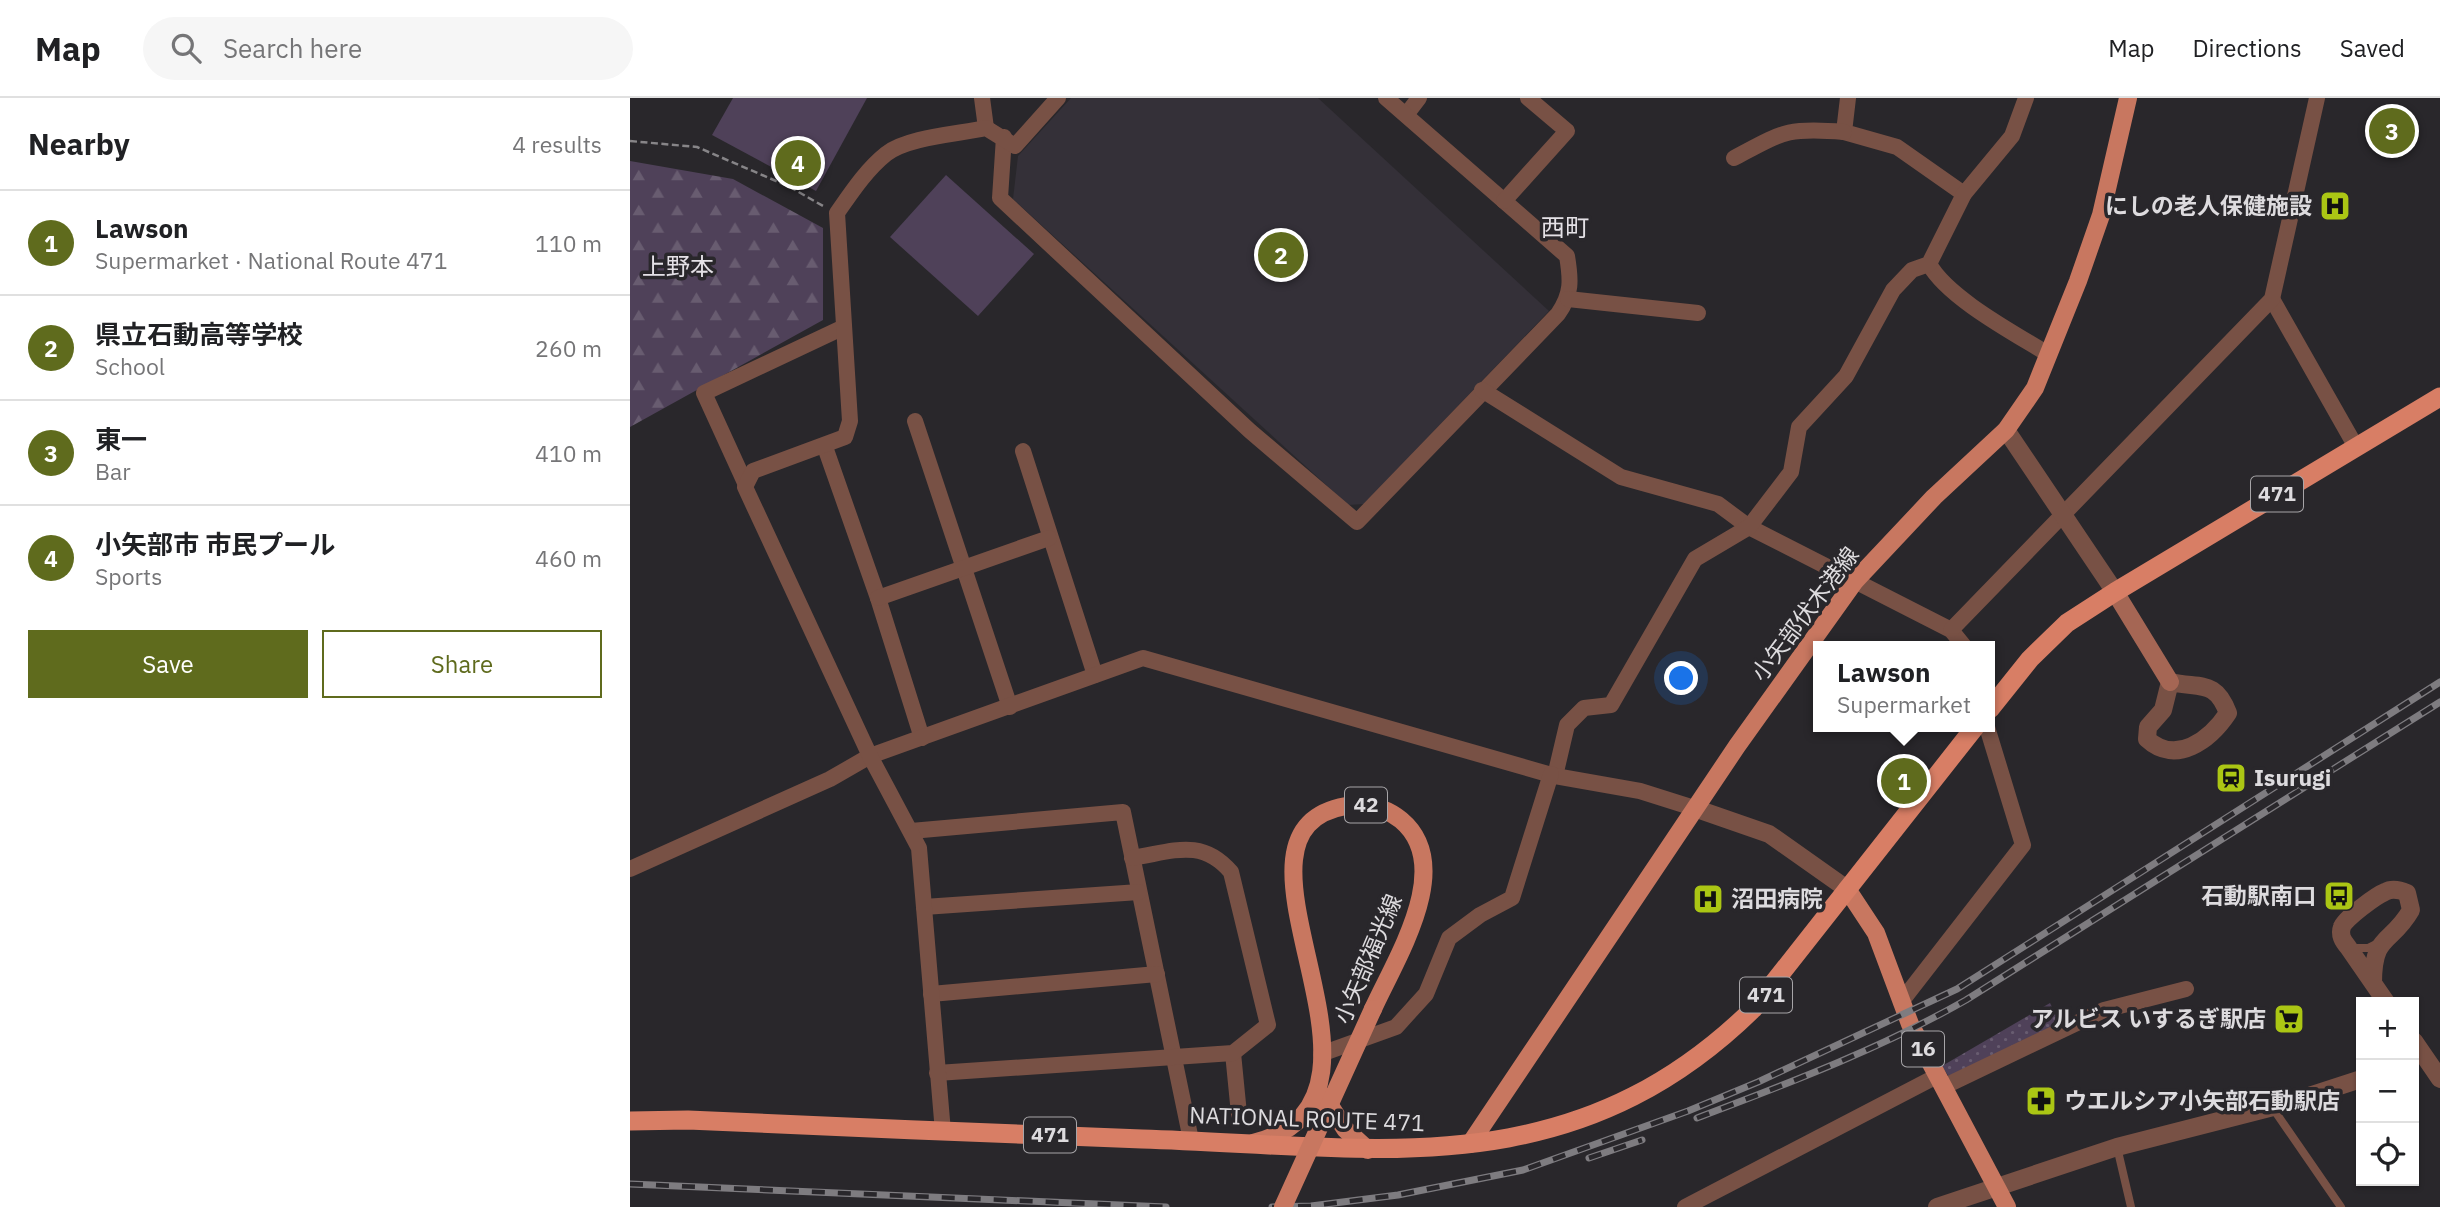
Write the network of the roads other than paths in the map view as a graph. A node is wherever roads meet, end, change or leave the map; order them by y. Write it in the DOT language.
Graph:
graph roads {
  1 [pos="982,98"];
  2 [pos="1058,98"];
  3 [pos="1386,98"];
  4 [pos="1419,98"];
  5 [pos="1528,98"];
  6 [pos="1848,98"];
  7 [pos="2026,98"];
  8 [pos="2128,98"];
  9 [pos="2316,98"];
  10 [pos="1406,115"];
  11 [pos="986,128"];
  12 [pos="1843,132"];
  13 [pos="1004,137"];
  14 [pos="1734,158"];
  15 [pos="1964,194"];
  16 [pos="1504,201"];
  17 [pos="1929,264"];
  18 [pos="1568,299"];
  19 [pos="2272,299"];
  20 [pos="1698,313"];
  21 [pos="844,327"];
  22 [pos="2048,355"];
  23 [pos="1482,390"];
  24 [pos="2440,397"];
  25 [pos="915,421"];
  26 [pos="2006,430"];
  27 [pos="825,447"];
  28 [pos="2356,447"];
  29 [pos="1023,451"];
  30 [pos="746,485"];
  31 [pos="2064,514"];
  32 [pos="1749,527"];
  33 [pos="1049,538"];
  34 [pos="963,568"];
  35 [pos="1855,581"];
  36 [pos="2115,592"];
  37 [pos="878,598"];
  38 [pos="1951,630"];
  39 [pos="1960,641"];
  40 [pos="1095,675"];
  41 [pos="2170,682"];
  42 [pos="1995,703"];
  43 [pos="1010,707"];
  44 [pos="1971,732"];
  45 [pos="1989,732"];
  46 [pos="922,738"];
  47 [pos="870,756"];
  48 [pos="1553,775"];
  49 [pos="1697,809"];
  50 [pos="911,831"];
  51 [pos="1132,858"];
  52 [pos="630,869"];
  53 [pos="1847,889"];
  54 [pos="1139,892"];
  55 [pos="924,907"];
  56 [pos="2381,941"];
  57 [pos="2348,947"];
  58 [pos="1157,974"];
  59 [pos="2373,983"];
  60 [pos="2186,989"];
  61 [pos="931,994"];
  62 [pos="2383,997"];
  63 [pos="1902,1002"];
  64 [pos="2419,1050"];
  65 [pos="1233,1053"];
  66 [pos="1321,1054"];
  67 [pos="1176,1058"];
  68 [pos="937,1073"];
  69 [pos="2440,1079"];
  70 [pos="2356,1081"];
  71 [pos="1320,1082"];
  72 [pos="1940,1082"];
  73 [pos="2272,1107"];
  74 [pos="1239,1114"];
  75 [pos="630,1121"];
  76 [pos="943,1132"];
  77 [pos="1191,1140"];
  78 [pos="1246,1144"];
  79 [pos="1470,1144"];
  80 [pos="2118,1147"];
  81 [pos="1368,1150"];
  82 [pos="1997,1185"];
  83 [pos="1283,1207"];
  84 [pos="1685,1207"];
  85 [pos="1937,1207"];
  86 [pos="2007,1207"];
  87 [pos="2131,1207"];
  88 [pos="2340,1207"];
  1 -- 11 [label="street"];
  2 -- 13 [label="street"];
  3 -- 10 [label="street"];
  4 -- 10 [label="street"];
  5 -- 16 [label="street"];
  6 -- 12 [label="street"];
  7 -- 15 [label="street"];
  8 -- 22 [label="main road, 小矢部伏木港線"];
  9 -- 19 [label="street"];
  10 -- 16 [label="street"];
  11 -- 13 [label="street"];
  11 -- 21 [label="street"];
  12 -- 14 [label="street"];
  12 -- 15 [label="street"];
  13 -- 23 [label="street"];
  15 -- 17 [label="street"];
  16 -- 18 [label="street"];
  17 -- 22 [label="street"];
  17 -- 32 [label="street"];
  18 -- 20 [label="street"];
  18 -- 23 [label="street"];
  19 -- 28 [label="street"];
  19 -- 31 [label="street"];
  21 -- 27 [label="street"];
  21 -- 30 [label="street"];
  22 -- 26 [label="main road, 小矢部伏木港線"];
  23 -- 32 [label="street"];
  24 -- 28 [label="highway, 471"];
  25 -- 34 [label="street"];
  26 -- 31 [label="street"];
  26 -- 35 [label="main road, 小矢部伏木港線"];
  27 -- 30 [label="street"];
  27 -- 37 [label="street"];
  28 -- 36 [label="highway, 471"];
  29 -- 33 [label="street"];
  30 -- 47 [label="street"];
  31 -- 36 [label="street"];
  31 -- 38 [label="street"];
  32 -- 35 [label="street"];
  32 -- 48 [label="street"];
  33 -- 34 [label="street"];
  33 -- 40 [label="street"];
  34 -- 37 [label="street"];
  34 -- 43 [label="street"];
  35 -- 38 [label="street"];
  35 -- 49 [label="main road, 小矢部伏木港線"];
  36 -- 41 [label="main road"];
  36 -- 42 [label="highway, 471"];
  37 -- 46 [label="street"];
  38 -- 39 [label="street"];
  40 -- 43 [label="street"];
  40 -- 48 [label="street"];
  41 -- 41 [label="street"];
  43 -- 46 [label="street"];
  44 -- 53 [label="highway, NATIONAL ROUTE 471 / 471"];
  45 -- 63 [label="street"];
  46 -- 47 [label="street"];
  47 -- 50 [label="street"];
  47 -- 52 [label="street"];
  48 -- 49 [label="street"];
  48 -- 66 [label="street"];
  49 -- 53 [label="street"];
  49 -- 79 [label="main road, 小矢部伏木港線"];
  50 -- 51 [label="street"];
  50 -- 55 [label="street"];
  51 -- 54 [label="street"];
  51 -- 65 [label="street"];
  53 -- 63 [label="main road, 16"];
  53 -- 79 [label="highway, NATIONAL ROUTE 471 / 471"];
  54 -- 55 [label="street"];
  54 -- 58 [label="street"];
  55 -- 61 [label="street"];
  56 -- 57 [label="lane"];
  56 -- 57 [label="street"];
  56 -- 59 [label="street"];
  57 -- 59 [label="street"];
  58 -- 61 [label="street"];
  58 -- 67 [label="street"];
  59 -- 62 [label="street"];
  60 -- 72 [label="street"];
  61 -- 68 [label="street"];
  63 -- 72 [label="main road, 16"];
  64 -- 69 [label="street"];
  65 -- 67 [label="street"];
  65 -- 74 [label="street"];
  66 -- 71 [label="main road, 小矢部福光線 / 42"];
  66 -- 83 [label="main road, 小矢部福光線 / 42, bridge"];
  67 -- 68 [label="street"];
  67 -- 77 [label="street"];
  68 -- 76 [label="street"];
  70 -- 73 [label="street"];
  71 -- 78 [label="main road, 小矢部福光線 / 42"];
  71 -- 81 [label="main road, 小矢部福光線 / 42"];
  72 -- 82 [label="main road, 16"];
  72 -- 84 [label="street"];
  73 -- 80 [label="street"];
  73 -- 88 [label="lane"];
  75 -- 76 [label="highway, NATIONAL ROUTE 471 / 471"];
  76 -- 77 [label="highway, NATIONAL ROUTE 471 / 471"];
  77 -- 78 [label="highway, NATIONAL ROUTE 471 / 471"];
  78 -- 81 [label="highway, NATIONAL ROUTE 471 / 471"];
  79 -- 81 [label="highway, NATIONAL ROUTE 471 / 471"];
  80 -- 82 [label="street"];
  80 -- 87 [label="lane"];
  82 -- 85 [label="street"];
  82 -- 86 [label="main road, 16"];
}
